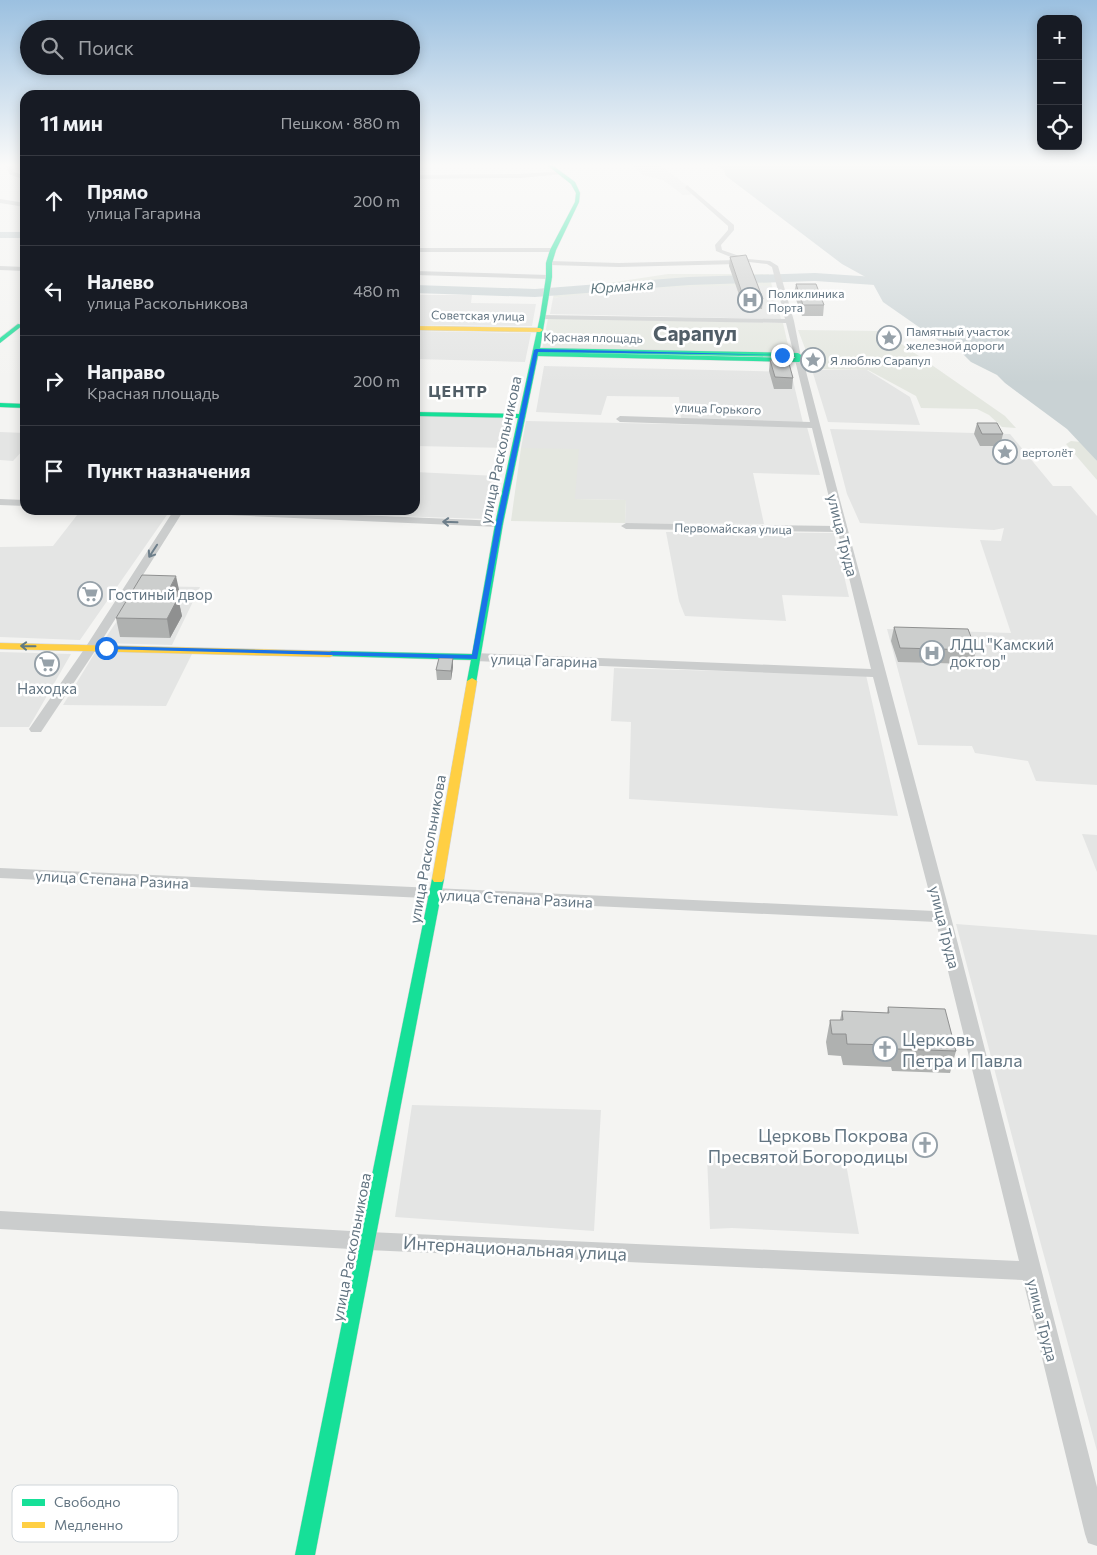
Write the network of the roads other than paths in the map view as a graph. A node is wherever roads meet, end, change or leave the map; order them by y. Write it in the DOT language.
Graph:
graph roads {
  1 [pos="559,238"];
  2 [pos="724,238"];
  3 [pos="420,250"];
  4 [pos="553,250"];
  5 [pos="747,261"];
  6 [pos="549,262"];
  7 [pos="0,268"];
  8 [pos="20,269"];
  9 [pos="420,273"];
  10 [pos="549,278"];
  11 [pos="543,316"];
  12 [pos="790,321"];
  13 [pos="20,324"];
  14 [pos="0,325"];
  15 [pos="20,326"];
  16 [pos="420,328"];
  17 [pos="540,330"];
  18 [pos="0,341"];
  19 [pos="536,352"];
  20 [pos="799,357"];
  21 [pos="0,406"];
  22 [pos="20,406"];
  23 [pos="420,414"];
  24 [pos="523,416"];
  25 [pos="620,419"];
  26 [pos="816,425"];
  27 [pos="0,502"];
  28 [pos="20,503"];
  29 [pos="176,515"];
  30 [pos="293,515"];
  31 [pos="499,524"];
  32 [pos="626,526"];
  33 [pos="841,529"];
  34 [pos="0,646"];
  35 [pos="91,648"];
  36 [pos="475,658"];
  37 [pos="878,673"];
  38 [pos="36,729"];
  39 [pos="0,873"];
  40 [pos="435,895"];
  41 [pos="943,917"];
  42 [pos="0,1220"];
  43 [pos="368,1241"];
  44 [pos="1030,1271"];
  45 [pos="1097,1534"];
  46 [pos="305,1555"];
  1 -- 4 [label="main road, улица Раскольникова"];
  2 -- 5 [label="street"];
  3 -- 4 [label="street"];
  4 -- 6 [label="main road, улица Раскольникова"];
  5 -- 6 [label="street"];
  5 -- 12 [label="street, улица Труда"];
  6 -- 10 [label="main road, улица Раскольникова"];
  7 -- 8 [label="street"];
  9 -- 10 [label="street"];
  10 -- 11 [label="main road, улица Раскольникова"];
  11 -- 12 [label="street, Красная площадь"];
  11 -- 17 [label="main road, улица Раскольникова"];
  12 -- 20 [label="street, улица Труда"];
  13 -- 14 [label="main road"];
  15 -- 18 [label="main road"];
  16 -- 17 [label="main road, Советская улица"];
  17 -- 19 [label="main road, улица Раскольникова"];
  19 -- 20 [label="main road, Красная площадь"];
  19 -- 24 [label="main road, улица Раскольникова"];
  20 -- 26 [label="street, улица Труда"];
  21 -- 22 [label="main road"];
  23 -- 24 [label="main road"];
  24 -- 31 [label="main road, улица Раскольникова"];
  25 -- 26 [label="street, улица Горького"];
  26 -- 33 [label="street, улица Труда"];
  27 -- 28 [label="street"];
  29 -- 35 [label="street, one-way"];
  31 -- 30 [label="street, one-way"];
  31 -- 36 [label="main road, улица Раскольникова"];
  32 -- 33 [label="street, Первомайская улица"];
  33 -- 37 [label="street, улица Труда"];
  35 -- 34 [label="main road, улица Гагарина, one-way"];
  35 -- 36 [label="main road, улица Гагарина"];
  35 -- 38 [label="street"];
  36 -- 37 [label="street, улица Гагарина"];
  36 -- 40 [label="main road, улица Раскольникова"];
  37 -- 41 [label="street, улица Труда"];
  39 -- 40 [label="street, улица Степана Разина"];
  40 -- 41 [label="street, улица Степана Разина"];
  40 -- 43 [label="main road, улица Раскольникова"];
  41 -- 44 [label="street, улица Труда"];
  42 -- 43 [label="street, Интернациональная улица"];
  43 -- 44 [label="street, Интернациональная улица"];
  43 -- 46 [label="main road, улица Раскольникова"];
  44 -- 45 [label="street, улица Труда"];
}
